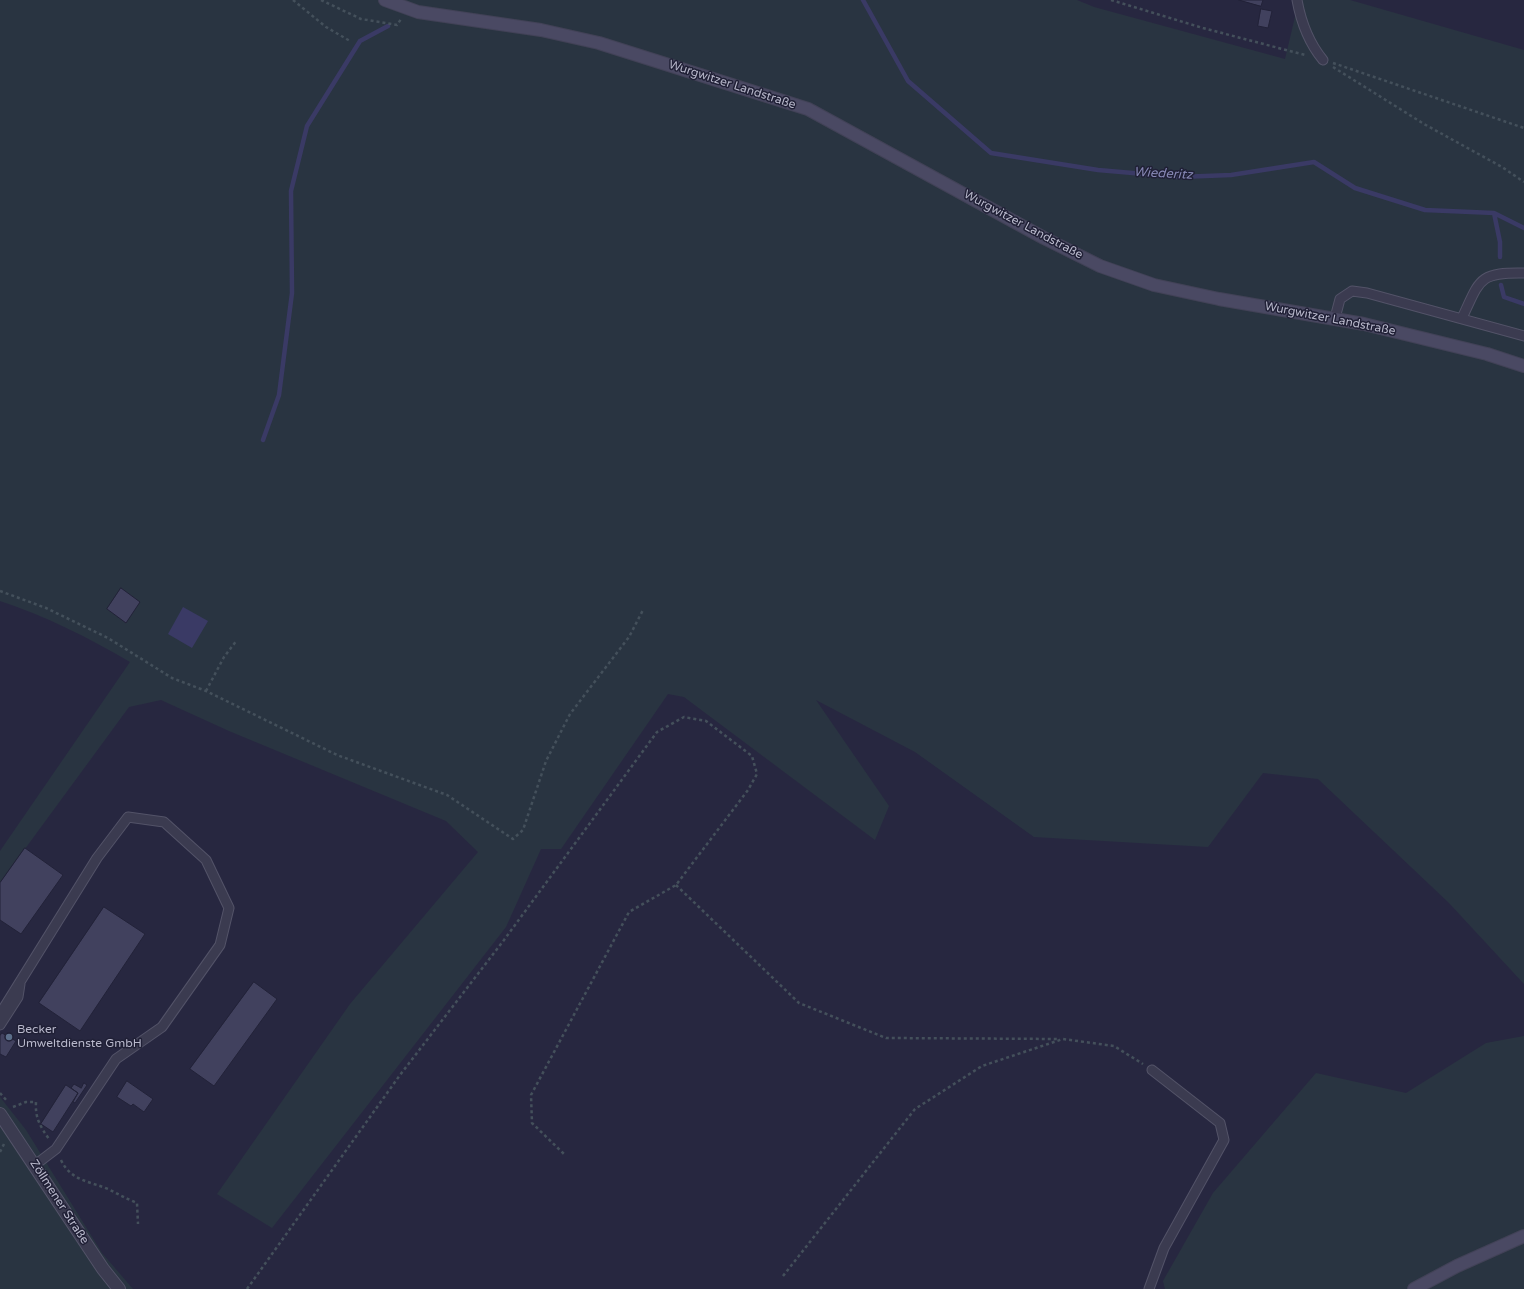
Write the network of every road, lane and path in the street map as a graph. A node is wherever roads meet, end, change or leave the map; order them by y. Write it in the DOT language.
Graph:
graph roads {
  1 [pos="293,0"];
  2 [pos="321,0"];
  3 [pos="385,0"];
  4 [pos="1111,0"];
  5 [pos="1296,0"];
  6 [pos="402,18"];
  7 [pos="350,41"];
  8 [pos="1324,60"];
  9 [pos="1345,75"];
  10 [pos="1524,128"];
  11 [pos="1524,182"];
  12 [pos="1524,273"];
  13 [pos="1335,318"];
  14 [pos="1462,318"];
  15 [pos="1524,336"];
  16 [pos="1524,366"];
  17 [pos="0,591"];
  18 [pos="643,610"];
  19 [pos="238,640"];
  20 [pos="206,691"];
  21 [pos="676,884"];
  22 [pos="21,979"];
  23 [pos="0,1014"];
  24 [pos="0,1025"];
  25 [pos="1063,1039"];
  26 [pos="1152,1070"];
  27 [pos="0,1093"];
  28 [pos="0,1114"];
  29 [pos="56,1149"];
  30 [pos="564,1154"];
  31 [pos="35,1165"];
  32 [pos="138,1224"];
  33 [pos="1524,1236"];
  34 [pos="783,1276"];
  35 [pos="119,1289"];
  36 [pos="247,1289"];
  37 [pos="1149,1289"];
  38 [pos="1414,1289"];
  1 -- 7 [label="path"];
  2 -- 6 [label="path"];
  3 -- 13 [label="main road, Wurgwitzer Landstraße"];
  4 -- 8 [label="path"];
  5 -- 8 [label="lane"];
  8 -- 10 [label="path"];
  9 -- 11 [label="path"];
  12 -- 14 [label="lane"];
  13 -- 14 [label="lane"];
  13 -- 16 [label="main road, Wurgwitzer Landstraße"];
  14 -- 15 [label="lane"];
  17 -- 20 [label="path"];
  18 -- 20 [label="path"];
  19 -- 20 [label="path"];
  21 -- 25 [label="path"];
  21 -- 30 [label="path"];
  21 -- 36 [label="path"];
  22 -- 23 [label="lane"];
  22 -- 24 [label="lane"];
  22 -- 29 [label="lane"];
  25 -- 26 [label="path"];
  25 -- 34 [label="path"];
  26 -- 37 [label="lane"];
  27 -- 29 [label="path"];
  28 -- 31 [label="street, Zöllmener Straße"];
  29 -- 31 [label="lane"];
  29 -- 32 [label="path"];
  31 -- 35 [label="street, Zöllmener Straße"];
  33 -- 38 [label="main road"];
}
